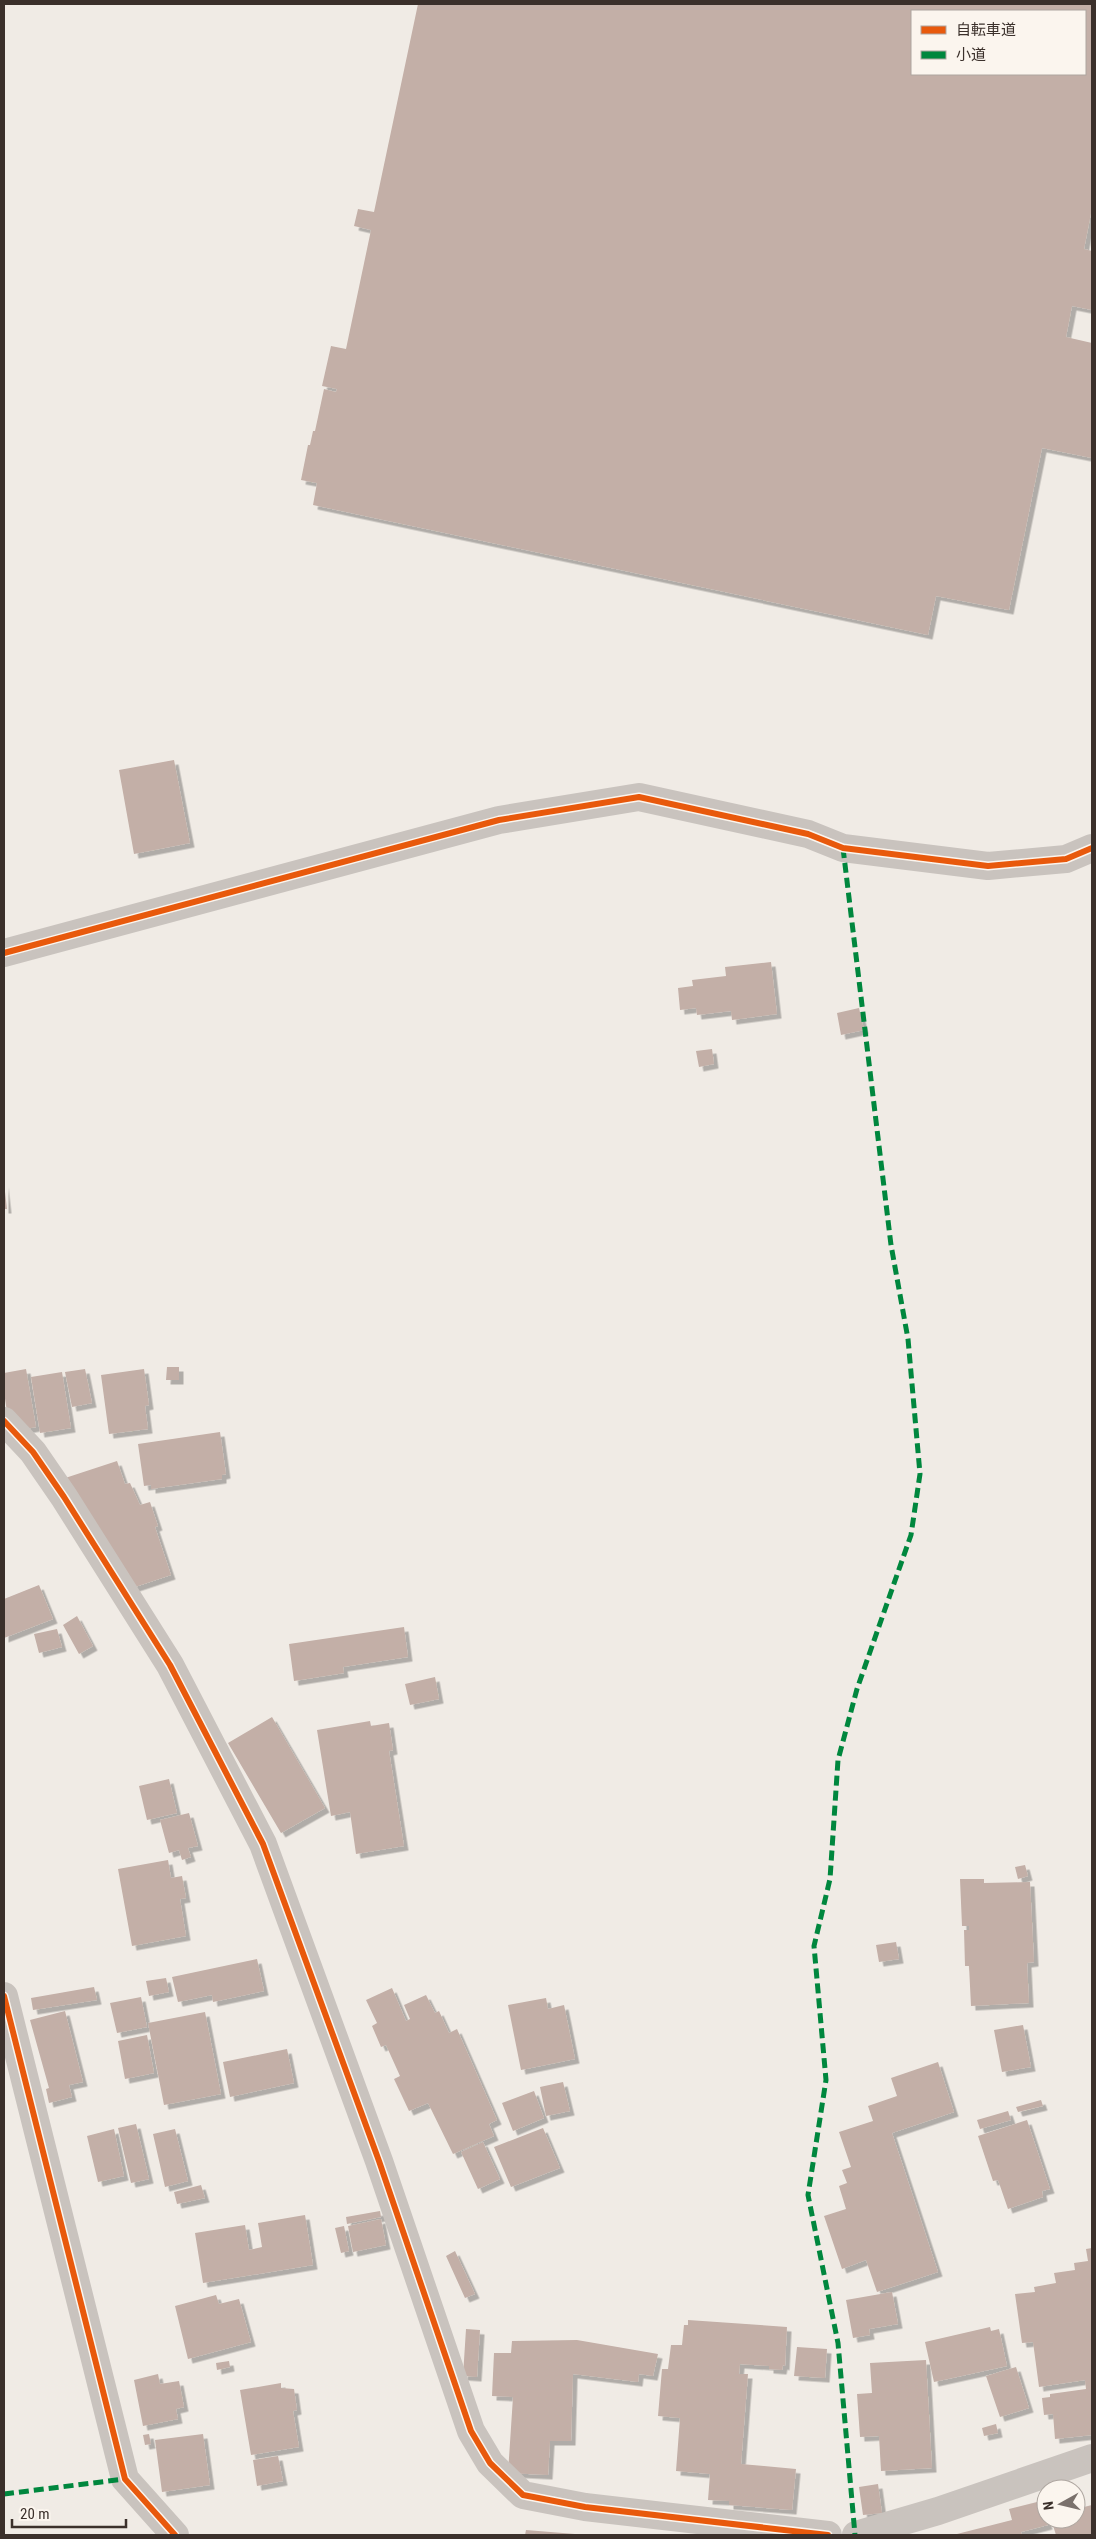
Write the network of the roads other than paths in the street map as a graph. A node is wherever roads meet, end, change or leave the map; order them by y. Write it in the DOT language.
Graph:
graph roads {
  1 [pos="1092,848"];
  2 [pos="4,953"];
  3 [pos="4,1421"];
  4 [pos="4,1996"];
  5 [pos="1092,2458"];
  6 [pos="175,2535"];
  7 [pos="828,2535"];
  8 [pos="856,2535"];
  1 -- 2 [label="street"];
  3 -- 7 [label="street"];
  4 -- 6 [label="street"];
  5 -- 8 [label="street"];
}
